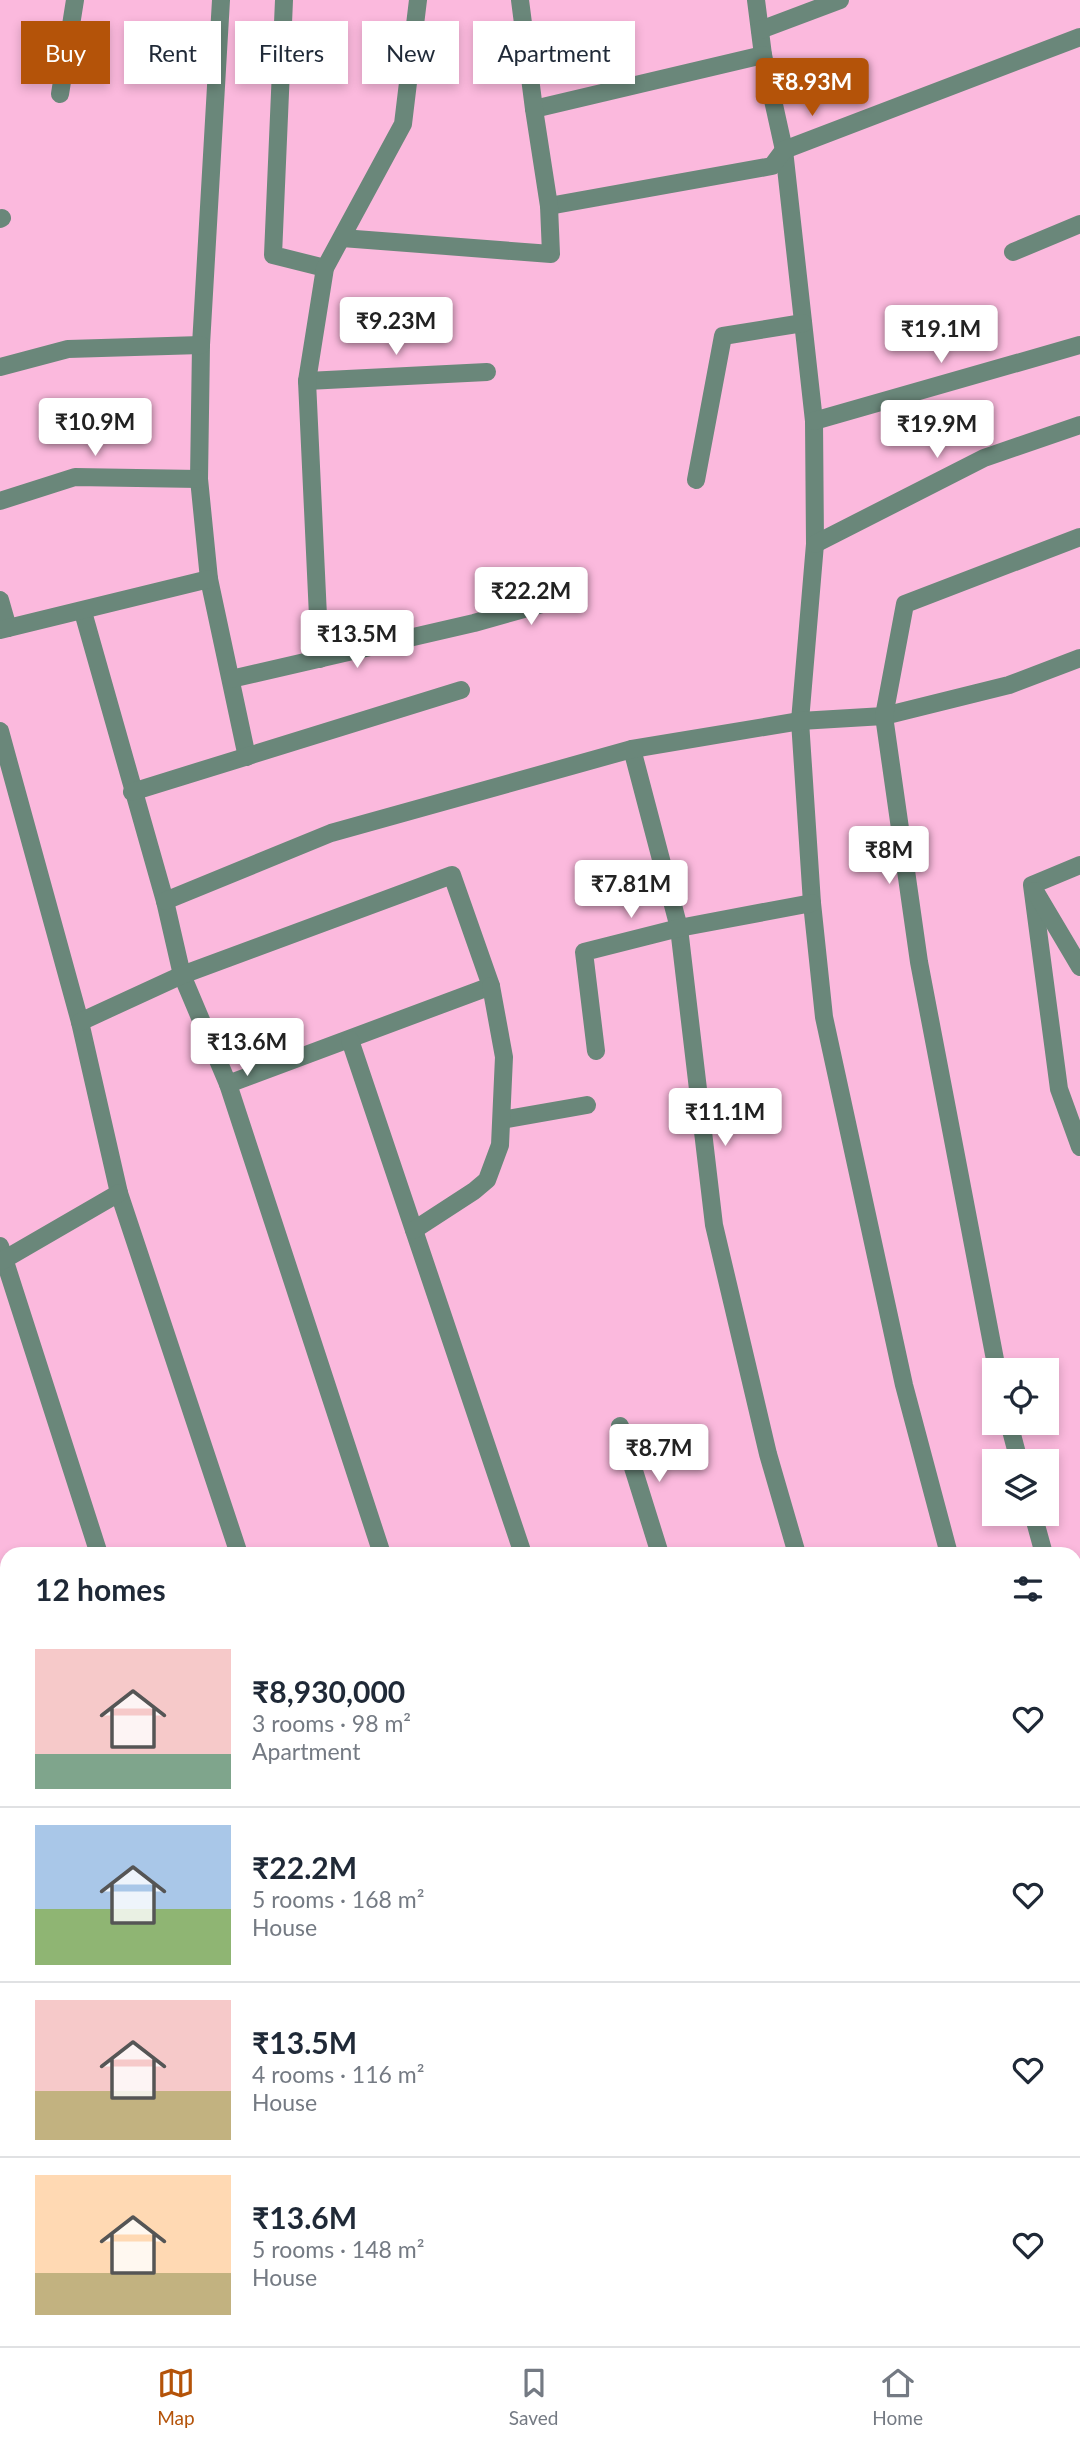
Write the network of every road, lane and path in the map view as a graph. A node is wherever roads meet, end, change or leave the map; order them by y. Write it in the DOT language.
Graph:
graph roads {
  1 [pos="75,0"];
  2 [pos="221,0"];
  3 [pos="284,0"];
  4 [pos="418,0"];
  5 [pos="520,0"];
  6 [pos="756,0"];
  7 [pos="840,0"];
  8 [pos="760,30"];
  9 [pos="1080,37"];
  10 [pos="763,55"];
  11 [pos="60,94"];
  12 [pos="534,109"];
  13 [pos="784,149"];
  14 [pos="549,206"];
  15 [pos="1080,224"];
  16 [pos="342,238"];
  17 [pos="1013,252"];
  18 [pos="325,268"];
  19 [pos="803,323"];
  20 [pos="201,345"];
  21 [pos="1080,345"];
  22 [pos="0,367"];
  23 [pos="487,372"];
  24 [pos="307,381"];
  25 [pos="814,421"];
  26 [pos="1080,425"];
  27 [pos="199,479"];
  28 [pos="696,480"];
  29 [pos="0,501"];
  30 [pos="1080,537"];
  31 [pos="815,544"];
  32 [pos="209,579"];
  33 [pos="578,594"];
  34 [pos="0,600"];
  35 [pos="83,612"];
  36 [pos="4,629"];
  37 [pos="1080,658"];
  38 [pos="320,659"];
  39 [pos="231,679"];
  40 [pos="461,690"];
  41 [pos="884,716"];
  42 [pos="800,721"];
  43 [pos="0,731"];
  44 [pos="632,749"];
  45 [pos="247,757"];
  46 [pos="132,792"];
  47 [pos="1080,865"];
  48 [pos="1032,886"];
  49 [pos="165,901"];
  50 [pos="812,903"];
  51 [pos="680,928"];
  52 [pos="1080,967"];
  53 [pos="182,975"];
  54 [pos="491,986"];
  55 [pos="80,1022"];
  56 [pos="350,1040"];
  57 [pos="596,1051"];
  58 [pos="228,1084"];
  59 [pos="587,1105"];
  60 [pos="502,1120"];
  61 [pos="1080,1147"];
  62 [pos="119,1193"];
  63 [pos="414,1230"];
  64 [pos="1,1256"];
  65 [pos="995,1358"];
  66 [pos="621,1426"];
  67 [pos="1036,1526"];
  68 [pos="97,1547"];
  69 [pos="237,1547"];
  70 [pos="380,1547"];
  71 [pos="521,1547"];
  72 [pos="658,1547"];
  73 [pos="795,1547"];
  74 [pos="947,1547"];
  75 [pos="1042,1547"];
  1 -- 11 [label="street"];
  2 -- 20 [label="street"];
  3 -- 18 [label="street"];
  4 -- 16 [label="street"];
  5 -- 12 [label="street"];
  6 -- 8 [label="street"];
  7 -- 8 [label="street"];
  8 -- 10 [label="street"];
  9 -- 13 [label="street"];
  10 -- 12 [label="street"];
  10 -- 13 [label="street"];
  12 -- 14 [label="street"];
  13 -- 14 [label="street"];
  13 -- 19 [label="street"];
  14 -- 16 [label="street"];
  15 -- 17 [label="street"];
  16 -- 18 [label="street"];
  18 -- 24 [label="street"];
  19 -- 25 [label="street"];
  19 -- 28 [label="street"];
  20 -- 22 [label="street"];
  20 -- 27 [label="street"];
  21 -- 25 [label="street"];
  23 -- 24 [label="street"];
  24 -- 38 [label="street"];
  25 -- 31 [label="street"];
  26 -- 31 [label="street"];
  27 -- 29 [label="street"];
  27 -- 32 [label="street"];
  30 -- 41 [label="street"];
  31 -- 42 [label="street"];
  32 -- 35 [label="street"];
  32 -- 39 [label="street"];
  33 -- 38 [label="street"];
  34 -- 36 [label="street"];
  35 -- 36 [label="street"];
  35 -- 46 [label="street"];
  37 -- 41 [label="street"];
  38 -- 39 [label="street"];
  39 -- 45 [label="street"];
  40 -- 45 [label="street"];
  41 -- 42 [label="street"];
  41 -- 65 [label="street"];
  42 -- 44 [label="street"];
  42 -- 50 [label="street"];
  43 -- 55 [label="street"];
  44 -- 49 [label="street"];
  44 -- 51 [label="street"];
  45 -- 46 [label="street"];
  46 -- 49 [label="street"];
  47 -- 48 [label="street"];
  48 -- 52 [label="street"];
  48 -- 61 [label="street"];
  49 -- 53 [label="street"];
  50 -- 51 [label="street"];
  50 -- 74 [label="street"];
  51 -- 57 [label="street"];
  51 -- 73 [label="street"];
  53 -- 54 [label="street"];
  53 -- 55 [label="street"];
  53 -- 58 [label="street"];
  54 -- 56 [label="street"];
  54 -- 60 [label="street"];
  55 -- 62 [label="street"];
  56 -- 58 [label="street"];
  56 -- 63 [label="street"];
  58 -- 70 [label="street"];
  59 -- 60 [label="street"];
  60 -- 63 [label="street"];
  62 -- 64 [label="street"];
  62 -- 69 [label="street"];
  63 -- 71 [label="street"];
  64 -- 68 [label="street"];
  66 -- 72 [label="street"];
  67 -- 75 [label="street"];
}
